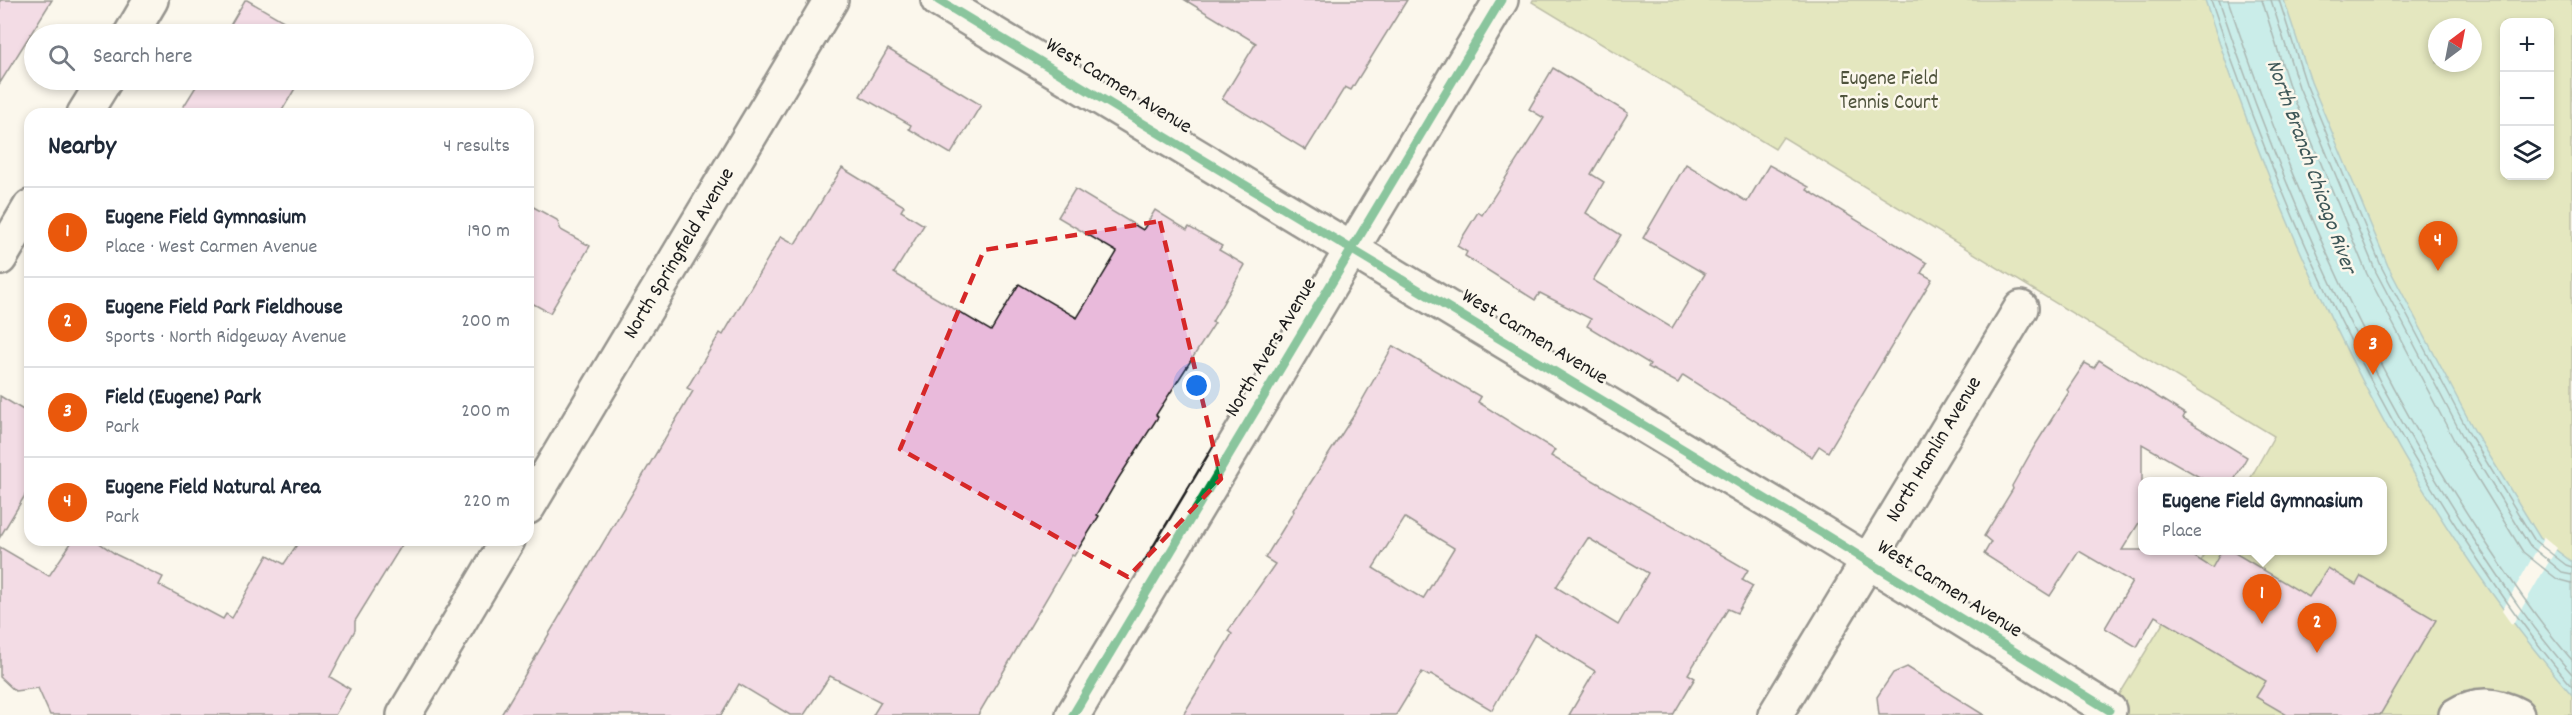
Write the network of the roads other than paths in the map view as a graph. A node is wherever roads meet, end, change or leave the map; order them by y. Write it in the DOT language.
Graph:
graph roads {
  1 [pos="151,0"];
  2 [pos="831,0"];
  3 [pos="938,0"];
  4 [pos="1501,0"];
  5 [pos="137,24"];
  6 [pos="99,90"];
  7 [pos="88,108"];
  8 [pos="24,217"];
  9 [pos="1352,249"];
  10 [pos="0,258"];
  11 [pos="2022,308"];
  12 [pos="534,497"];
  13 [pos="504,546"];
  14 [pos="1868,561"];
  15 [pos="2109,710"];
  16 [pos="404,715"];
  17 [pos="1073,715"];
  18 [pos="1775,715"];
  19 [pos="2456,715"];
  20 [pos="2517,715"];
  1 -- 5 [label="street"];
  2 -- 12 [label="street, North Springfield Avenue"];
  3 -- 9 [label="street, West Carmen Avenue"];
  4 -- 9 [label="street, North Avers Avenue"];
  6 -- 7 [label="street"];
  8 -- 10 [label="street"];
  9 -- 14 [label="street, West Carmen Avenue"];
  9 -- 17 [label="street, North Avers Avenue"];
  11 -- 14 [label="street, North Hamlin Avenue"];
  13 -- 16 [label="street"];
  14 -- 15 [label="street, West Carmen Avenue"];
  14 -- 18 [label="street, North Hamlin Avenue"];
  19 -- 20 [label="street"];
}
